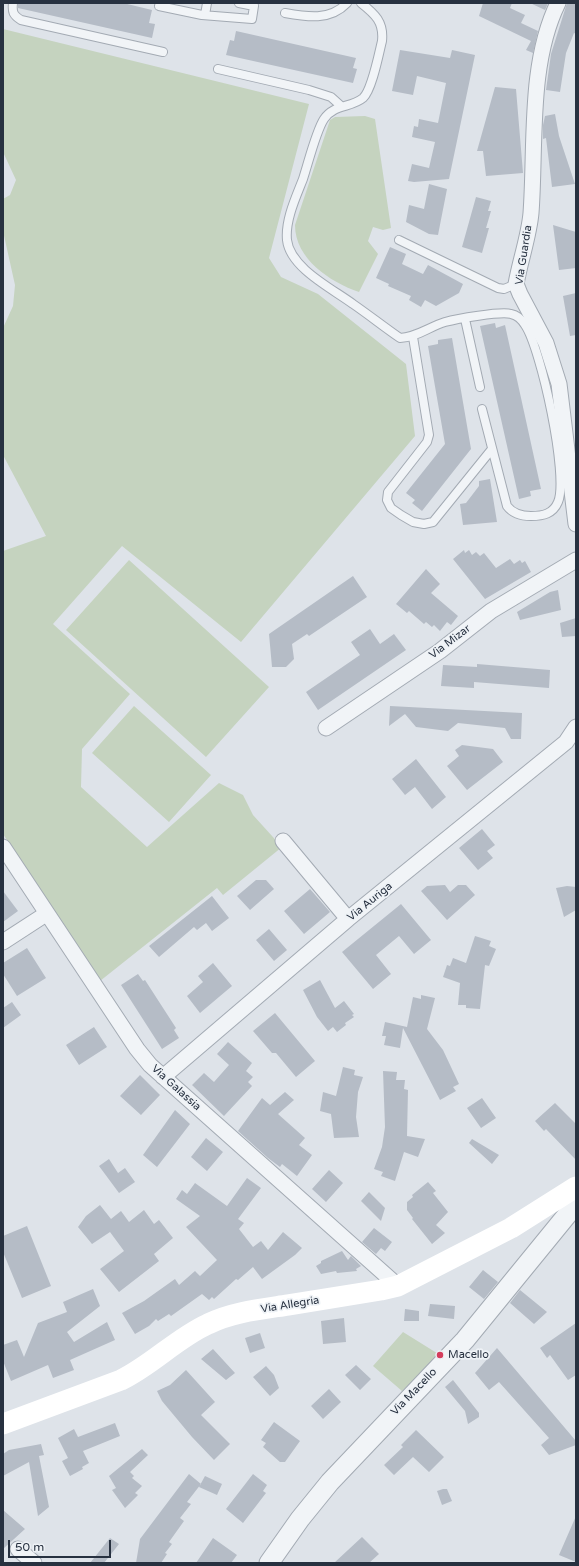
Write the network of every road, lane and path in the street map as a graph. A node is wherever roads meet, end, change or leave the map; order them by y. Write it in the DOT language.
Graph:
graph roads {
  1 [pos="13,3"];
  2 [pos="160,3"];
  3 [pos="207,3"];
  4 [pos="239,3"];
  5 [pos="347,3"];
  6 [pos="361,3"];
  7 [pos="558,3"];
  8 [pos="285,13"];
  9 [pos="205,15"];
  10 [pos="164,52"];
  11 [pos="218,69"];
  12 [pos="341,106"];
  13 [pos="399,240"];
  14 [pos="516,284"];
  15 [pos="465,319"];
  16 [pos="413,337"];
  17 [pos="480,387"];
  18 [pos="482,409"];
  19 [pos="492,449"];
  20 [pos="576,524"];
  21 [pos="576,560"];
  22 [pos="576,727"];
  23 [pos="326,728"];
  24 [pos="283,841"];
  25 [pos="3,847"];
  26 [pos="46,914"];
  27 [pos="348,919"];
  28 [pos="3,942"];
  29 [pos="163,1076"];
  30 [pos="576,1187"];
  31 [pos="576,1204"];
  32 [pos="398,1286"];
  33 [pos="3,1423"];
  34 [pos="18,1549"];
  35 [pos="34,1563"];
  36 [pos="269,1563"];
  1 -- 10 [label="lane"];
  2 -- 9 [label="lane"];
  3 -- 9 [label="lane"];
  4 -- 9 [label="lane"];
  5 -- 8 [label="lane"];
  6 -- 12 [label="lane"];
  7 -- 14 [label="street, Via Guardia"];
  11 -- 12 [label="lane"];
  12 -- 16 [label="lane"];
  13 -- 14 [label="lane"];
  14 -- 20 [label="street, Via Guardia"];
  15 -- 16 [label="lane"];
  15 -- 17 [label="lane"];
  15 -- 19 [label="lane"];
  16 -- 19 [label="lane"];
  18 -- 19 [label="lane"];
  21 -- 23 [label="street, Via Mizar"];
  22 -- 27 [label="street, Via Auriga"];
  24 -- 27 [label="street"];
  25 -- 26 [label="street, Via Galassia"];
  26 -- 28 [label="street"];
  26 -- 29 [label="street, Via Galassia"];
  27 -- 29 [label="street, Via Auriga"];
  29 -- 32 [label="street, Via Galassia"];
  30 -- 32 [label="main road, Via Allegria"];
  31 -- 36 [label="street, Via Macello"];
  32 -- 33 [label="main road, Via Allegria"];
  34 -- 35 [label="street"];
}
